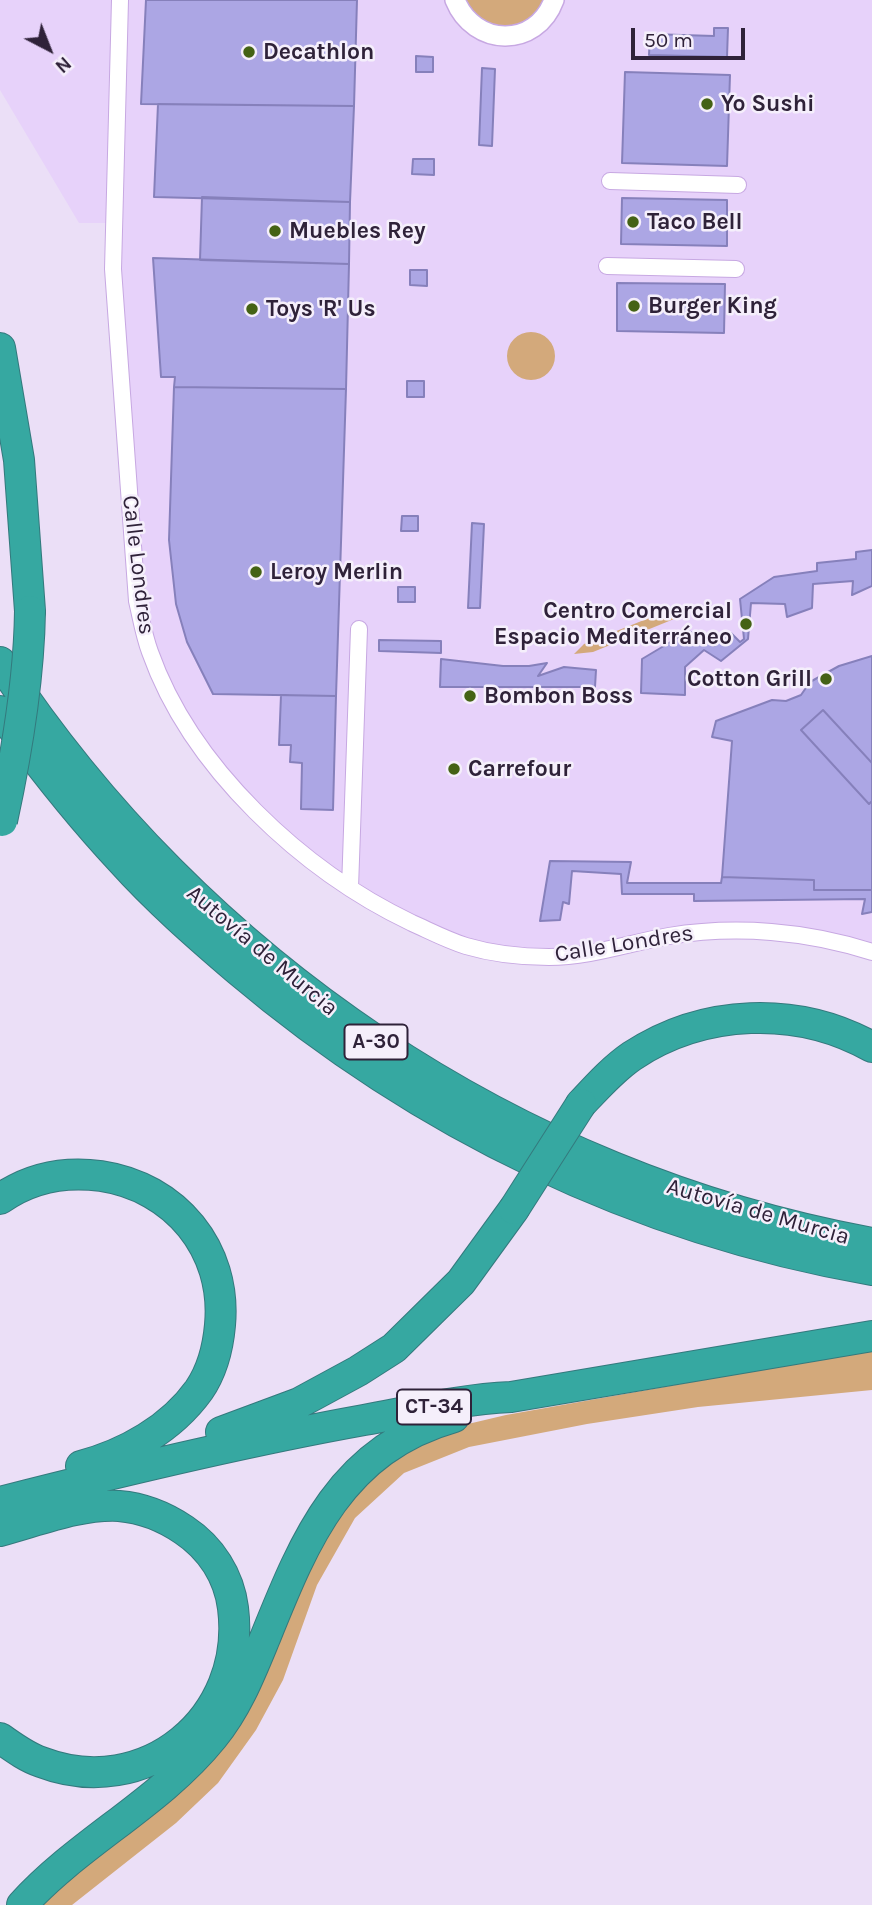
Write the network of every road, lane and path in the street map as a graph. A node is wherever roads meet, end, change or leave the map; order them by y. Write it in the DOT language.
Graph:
graph roads {
  1 [pos="120,0"];
  2 [pos="455,0"];
  3 [pos="554,0"];
  4 [pos="610,181"];
  5 [pos="738,185"];
  6 [pos="607,266"];
  7 [pos="736,269"];
  8 [pos="0,348"];
  9 [pos="359,629"];
  10 [pos="0,662"];
  11 [pos="0,711"];
  12 [pos="1,825"];
  13 [pos="350,888"];
  14 [pos="872,952"];
  15 [pos="872,1047"];
  16 [pos="0,1199"];
  17 [pos="872,1243"];
  18 [pos="872,1270"];
  19 [pos="872,1336"];
  20 [pos="511,1397"];
  21 [pos="98,1461"];
  22 [pos="0,1487"];
  23 [pos="0,1502"];
  24 [pos="0,1531"];
  25 [pos="0,1738"];
  26 [pos="22,1905"];
  1 -- 13 [label="street, Calle Londres"];
  2 -- 3 [label="street"];
  4 -- 5 [label="street"];
  6 -- 7 [label="street"];
  8 -- 12 [label="highway, bridge"];
  9 -- 13 [label="street"];
  10 -- 17 [label="highway, Autovía de Murcia / A-30"];
  11 -- 18 [label="highway, Autovía de Murcia / A-30"];
  13 -- 14 [label="street, Calle Londres"];
  15 -- 21 [label="highway, bridge"];
  16 -- 21 [label="highway"];
  19 -- 20 [label="highway, CT-34"];
  20 -- 23 [label="highway, CT-34"];
  20 -- 26 [label="highway"];
  21 -- 22 [label="highway"];
  24 -- 25 [label="highway"];
}
